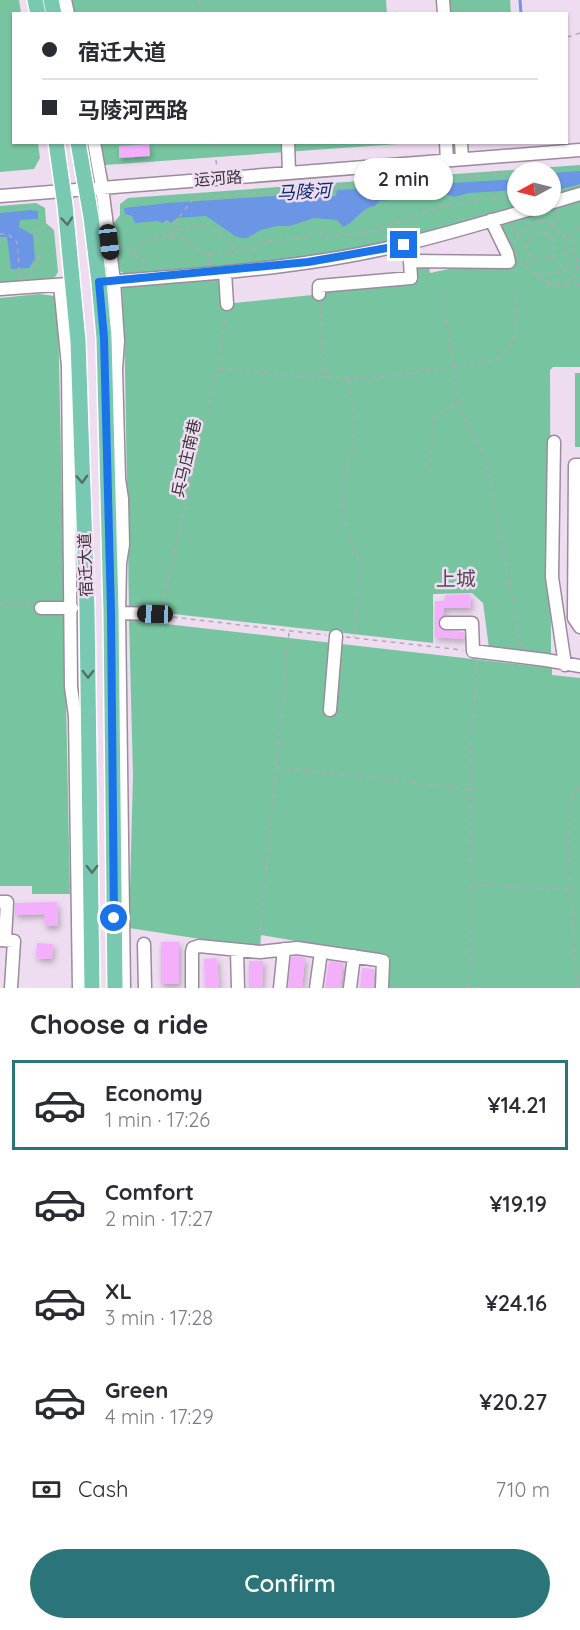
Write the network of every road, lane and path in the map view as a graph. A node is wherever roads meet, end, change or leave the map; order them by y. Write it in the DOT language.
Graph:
graph roads {
  1 [pos="56,144"];
  2 [pos="78,144"];
  3 [pos="94,144"];
  4 [pos="214,144"];
  5 [pos="288,144"];
  6 [pos="446,144"];
  7 [pos="461,144"];
  8 [pos="580,150"];
  9 [pos="462,159"];
  10 [pos="447,161"];
  11 [pos="289,173"];
  12 [pos="507,174"];
  13 [pos="218,178"];
  14 [pos="102,188"];
  15 [pos="86,189"];
  16 [pos="63,191"];
  17 [pos="580,194"];
  18 [pos="0,196"];
  19 [pos="507,197"];
  20 [pos="561,201"];
  21 [pos="506,216"];
  22 [pos="559,216"];
  23 [pos="491,220"];
  24 [pos="580,223"];
  25 [pos="36,227"];
  26 [pos="553,227"];
  27 [pos="0,234"];
  28 [pos="564,235"];
  29 [pos="519,236"];
  30 [pos="548,236"];
  31 [pos="170,237"];
  32 [pos="163,238"];
  33 [pos="569,238"];
  34 [pos="113,244"];
  35 [pos="233,252"];
  36 [pos="134,253"];
  37 [pos="208,255"];
  38 [pos="532,257"];
  39 [pos="553,259"];
  40 [pos="524,264"];
  41 [pos="145,268"];
  42 [pos="567,271"];
  43 [pos="225,272"];
  44 [pos="210,273"];
  45 [pos="537,276"];
  46 [pos="107,282"];
  47 [pos="544,282"];
  48 [pos="66,284"];
  49 [pos="580,284"];
  50 [pos="515,285"];
  51 [pos="0,289"];
  52 [pos="442,293"];
  53 [pos="319,294"];
  54 [pos="227,304"];
  55 [pos="454,367"];
  56 [pos="218,368"];
  57 [pos="325,378"];
  58 [pos="349,379"];
  59 [pos="459,405"];
  60 [pos="554,442"];
  61 [pos="554,465"];
  62 [pos="578,465"];
  63 [pos="431,472"];
  64 [pos="0,604"];
  65 [pos="37,606"];
  66 [pos="72,608"];
  67 [pos="159,612"];
  68 [pos="119,613"];
  69 [pos="446,623"];
  70 [pos="580,627"];
  71 [pos="289,630"];
  72 [pos="336,636"];
  73 [pos="354,638"];
  74 [pos="476,652"];
  75 [pos="522,657"];
  76 [pos="565,665"];
  77 [pos="580,666"];
  78 [pos="330,710"];
  79 [pos="276,767"];
  80 [pos="577,787"];
  81 [pos="470,789"];
  82 [pos="473,884"];
  83 [pos="571,890"];
  84 [pos="0,902"];
  85 [pos="260,933"];
  86 [pos="2,940"];
  87 [pos="144,944"];
  88 [pos="284,949"];
  89 [pos="237,950"];
  90 [pos="321,952"];
  91 [pos="354,956"];
  92 [pos="11,988"];
  93 [pos="79,988"];
  94 [pos="92,988"];
  95 [pos="115,988"];
  96 [pos="124,988"];
  97 [pos="145,988"];
  98 [pos="192,988"];
  99 [pos="238,988"];
  100 [pos="280,988"];
  101 [pos="316,988"];
  102 [pos="350,988"];
  103 [pos="382,988"];
  104 [pos="468,988"];
  105 [pos="577,988"];
  1 -- 16 [label="main road, 宿迁大道"];
  2 -- 15 [label="main road, 宿迁大道"];
  3 -- 14 [label="street"];
  4 -- 13 [label="path"];
  5 -- 11 [label="street"];
  6 -- 10 [label="street"];
  7 -- 9 [label="street"];
  8 -- 9 [label="street, 运河路"];
  9 -- 10 [label="street, 运河路"];
  10 -- 11 [label="street, 运河路"];
  11 -- 13 [label="street, 运河路"];
  12 -- 32 [label="path"];
  13 -- 14 [label="street, 运河路"];
  14 -- 15 [label="street, 运河路"];
  14 -- 46 [label="street"];
  15 -- 16 [label="street, 运河路"];
  15 -- 46 [label="main road, 宿迁大道"];
  16 -- 18 [label="street, 运河路"];
  16 -- 48 [label="main road, 宿迁大道, one-way"];
  17 -- 20 [label="street"];
  19 -- 35 [label="path"];
  21 -- 23 [label="street"];
  21 -- 29 [label="path"];
  22 -- 26 [label="path"];
  23 -- 43 [label="street"];
  23 -- 53 [label="street"];
  24 -- 33 [label="path"];
  25 -- 27 [label="path"];
  26 -- 28 [label="path"];
  26 -- 29 [label="path"];
  26 -- 30 [label="path"];
  28 -- 33 [label="path"];
  28 -- 42 [label="path"];
  29 -- 40 [label="path"];
  30 -- 38 [label="path"];
  30 -- 39 [label="path"];
  31 -- 32 [label="path"];
  31 -- 35 [label="path"];
  31 -- 37 [label="path"];
  32 -- 36 [label="path"];
  33 -- 47 [label="path"];
  34 -- 36 [label="path"];
  35 -- 37 [label="path"];
  36 -- 41 [label="path"];
  37 -- 44 [label="path"];
  38 -- 39 [label="path"];
  38 -- 40 [label="path"];
  39 -- 42 [label="path"];
  40 -- 45 [label="path"];
  42 -- 45 [label="path"];
  43 -- 44 [label="street"];
  43 -- 54 [label="street"];
  44 -- 46 [label="street"];
  45 -- 47 [label="path"];
  46 -- 68 [label="street"];
  46 -- 95 [label="main road, 宿迁大道"];
  47 -- 49 [label="path"];
  48 -- 51 [label="street"];
  48 -- 66 [label="street"];
  48 -- 94 [label="main road, 宿迁大道, one-way"];
  50 -- 55 [label="path"];
  52 -- 55 [label="path"];
  53 -- 57 [label="path"];
  54 -- 56 [label="path, 兵马庄南巷"];
  55 -- 58 [label="path"];
  55 -- 59 [label="path"];
  56 -- 57 [label="path"];
  56 -- 67 [label="path, 兵马庄南巷"];
  57 -- 58 [label="path"];
  58 -- 73 [label="path"];
  59 -- 63 [label="path"];
  59 -- 75 [label="path"];
  60 -- 61 [label="street"];
  61 -- 62 [label="street"];
  61 -- 76 [label="street"];
  62 -- 70 [label="street"];
  64 -- 65 [label="path"];
  65 -- 66 [label="street"];
  66 -- 93 [label="street"];
  67 -- 68 [label="street"];
  67 -- 71 [label="path"];
  68 -- 96 [label="street"];
  69 -- 74 [label="street"];
  71 -- 72 [label="path"];
  71 -- 79 [label="path"];
  72 -- 73 [label="path"];
  72 -- 78 [label="street"];
  73 -- 74 [label="path"];
  74 -- 75 [label="street"];
  74 -- 81 [label="path"];
  75 -- 76 [label="street"];
  76 -- 77 [label="street"];
  79 -- 81 [label="path"];
  79 -- 85 [label="path"];
  80 -- 83 [label="path"];
  81 -- 82 [label="path"];
  82 -- 83 [label="path"];
  82 -- 104 [label="path"];
  83 -- 105 [label="path"];
  84 -- 86 [label="street"];
  86 -- 92 [label="street"];
  87 -- 97 [label="street"];
  88 -- 89 [label="street"];
  88 -- 90 [label="street"];
  88 -- 100 [label="street"];
  89 -- 98 [label="street"];
  89 -- 99 [label="street"];
  90 -- 91 [label="street"];
  90 -- 101 [label="street"];
  91 -- 102 [label="street"];
  91 -- 103 [label="street"];
}
